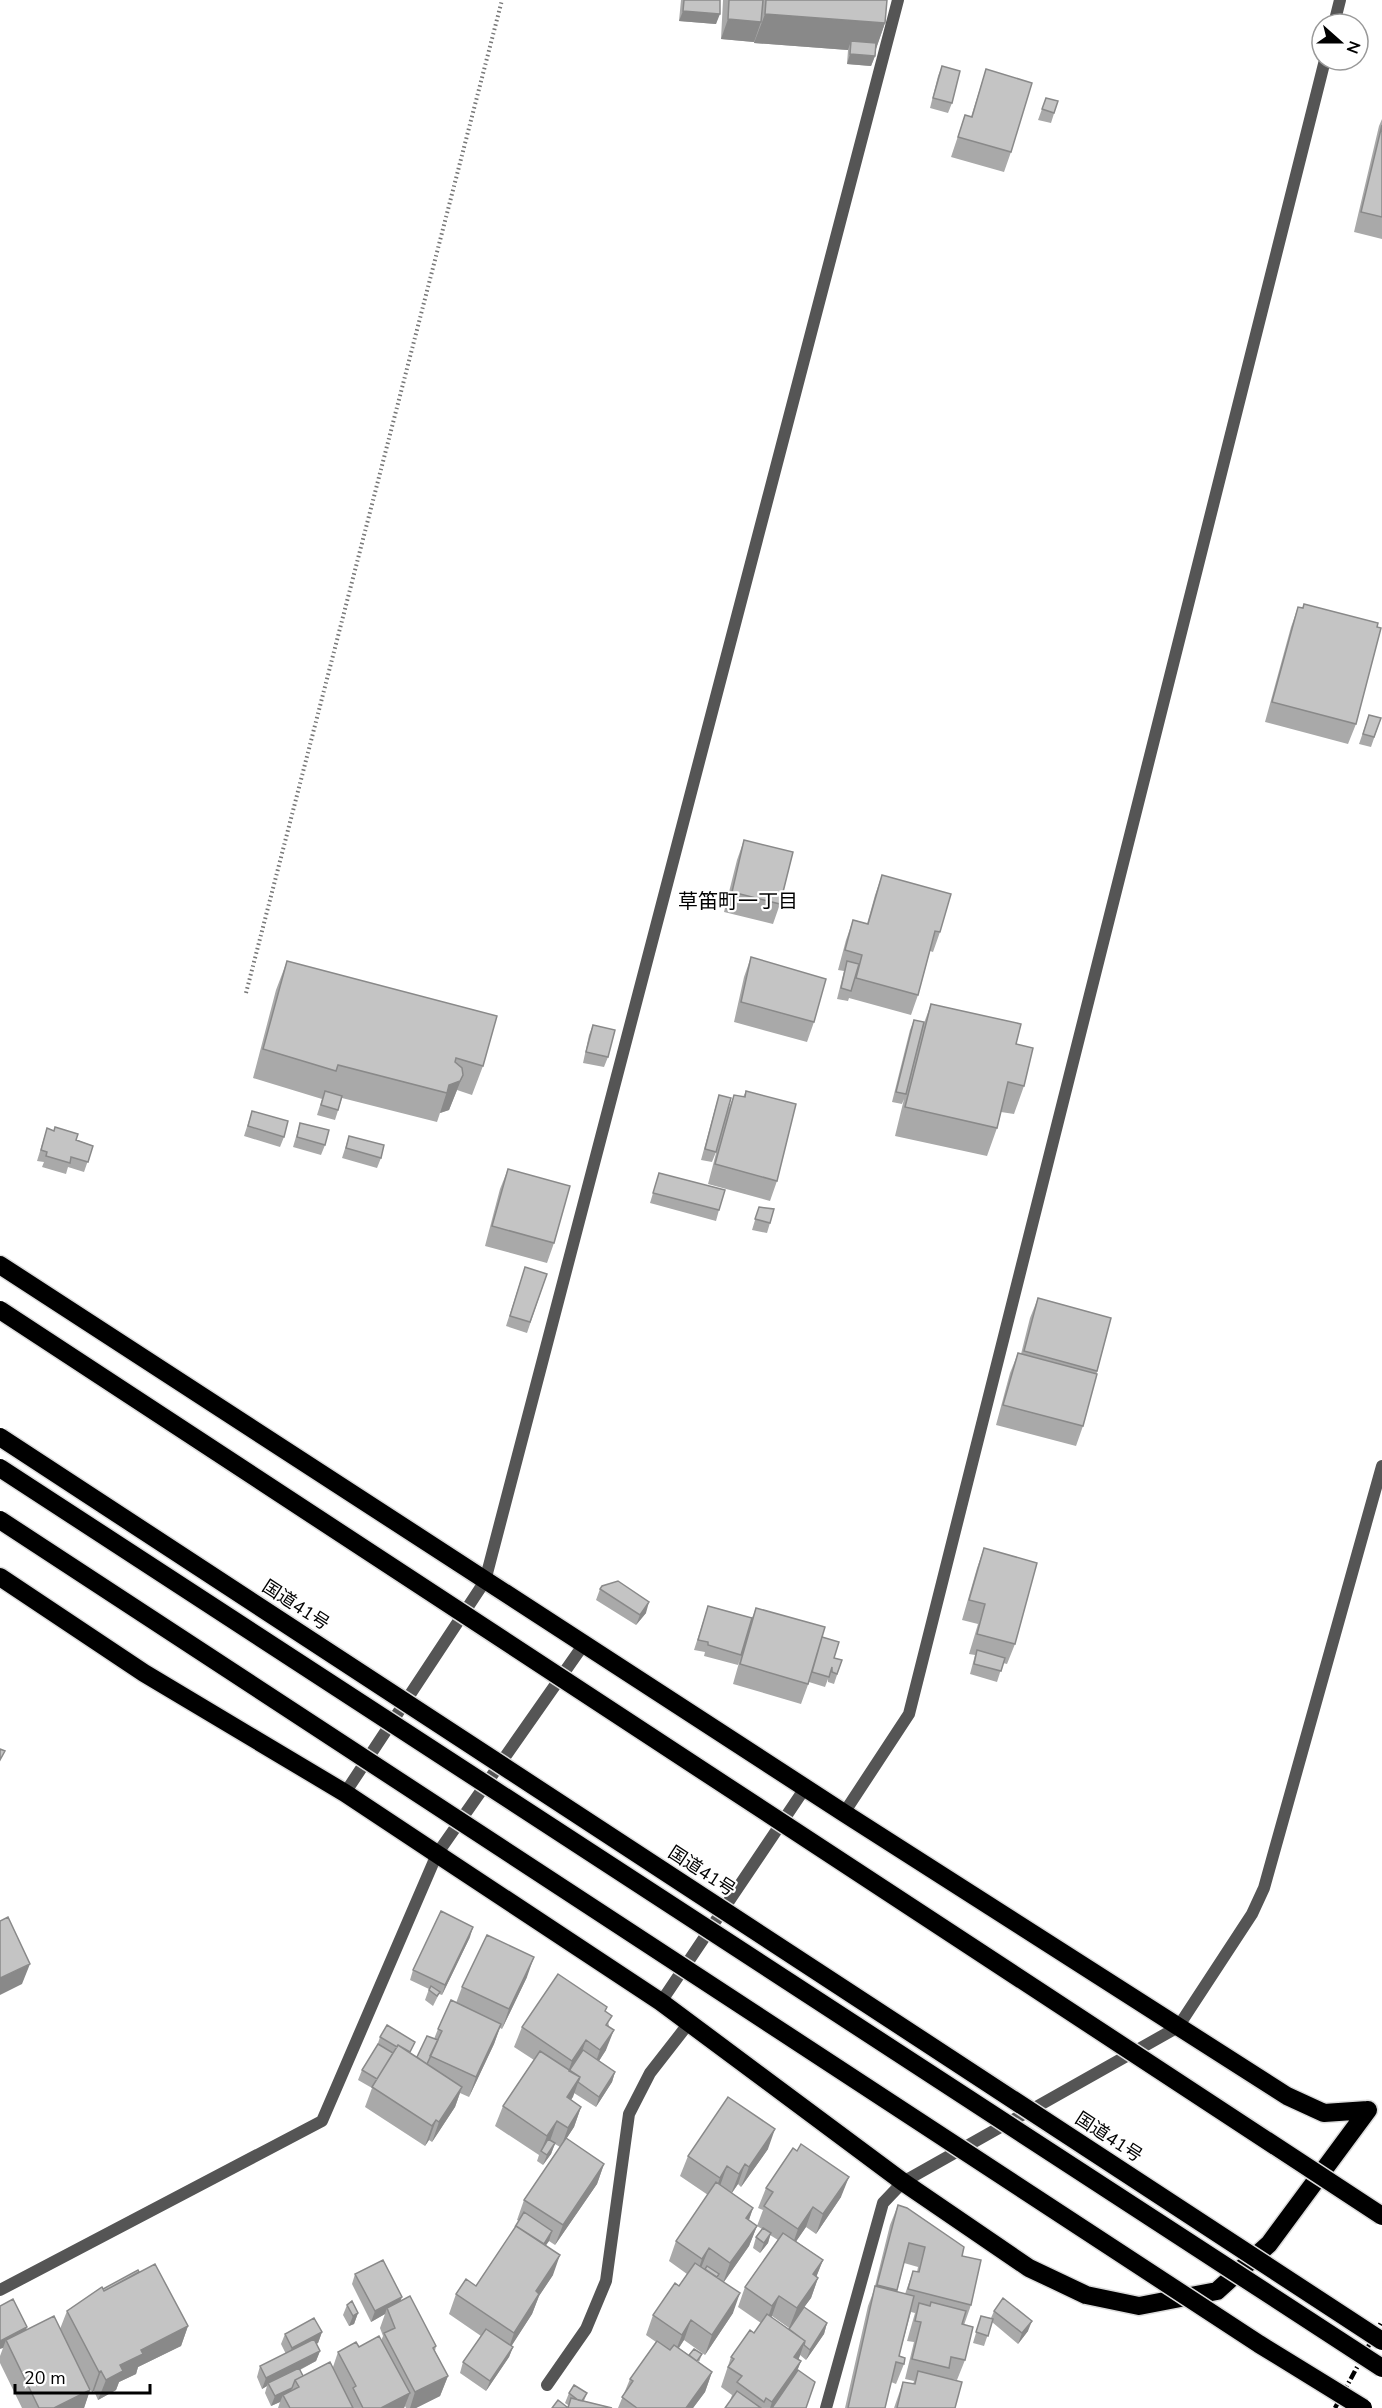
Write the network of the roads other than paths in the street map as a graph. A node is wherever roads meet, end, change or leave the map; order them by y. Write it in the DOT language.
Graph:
graph roads {
  1 [pos="898,0"];
  2 [pos="1322,72"];
  3 [pos="0,1265"];
  4 [pos="0,1310"];
  5 [pos="0,1437"];
  6 [pos="1382,1466"];
  7 [pos="0,1468"];
  8 [pos="0,1520"];
  9 [pos="0,1577"];
  10 [pos="485,1581"];
  11 [pos="584,1644"];
  12 [pos="805,1788"];
  13 [pos="345,1794"];
  14 [pos="844,1813"];
  15 [pos="437,1854"];
  16 [pos="661,2002"];
  17 [pos="689,2023"];
  18 [pos="1178,2027"];
  19 [pos="903,2182"];
  20 [pos="1382,2217"];
  21 [pos="0,2290"];
  22 [pos="1382,2341"];
  23 [pos="1382,2368"];
  24 [pos="547,2385"];
  25 [pos="826,2408"];
  26 [pos="1363,2408"];
  1 -- 10 [label="street"];
  2 -- 14 [label="street"];
  3 -- 10 [label="highway"];
  4 -- 20 [label="highway, bridge"];
  5 -- 22 [label="highway, 国道41号, bridge"];
  6 -- 18 [label="street"];
  7 -- 23 [label="highway, bridge"];
  8 -- 26 [label="highway, bridge"];
  9 -- 13 [label="highway"];
  10 -- 11 [label="highway"];
  10 -- 13 [label="street"];
  11 -- 12 [label="highway"];
  11 -- 15 [label="street"];
  12 -- 14 [label="highway"];
  12 -- 16 [label="street"];
  13 -- 15 [label="highway"];
  14 -- 18 [label="highway"];
  15 -- 16 [label="highway"];
  15 -- 21 [label="street"];
  16 -- 17 [label="highway"];
  17 -- 19 [label="highway"];
  17 -- 24 [label="street"];
  18 -- 19 [label="street"];
  18 -- 19 [label="highway"];
  19 -- 25 [label="street"];
}
